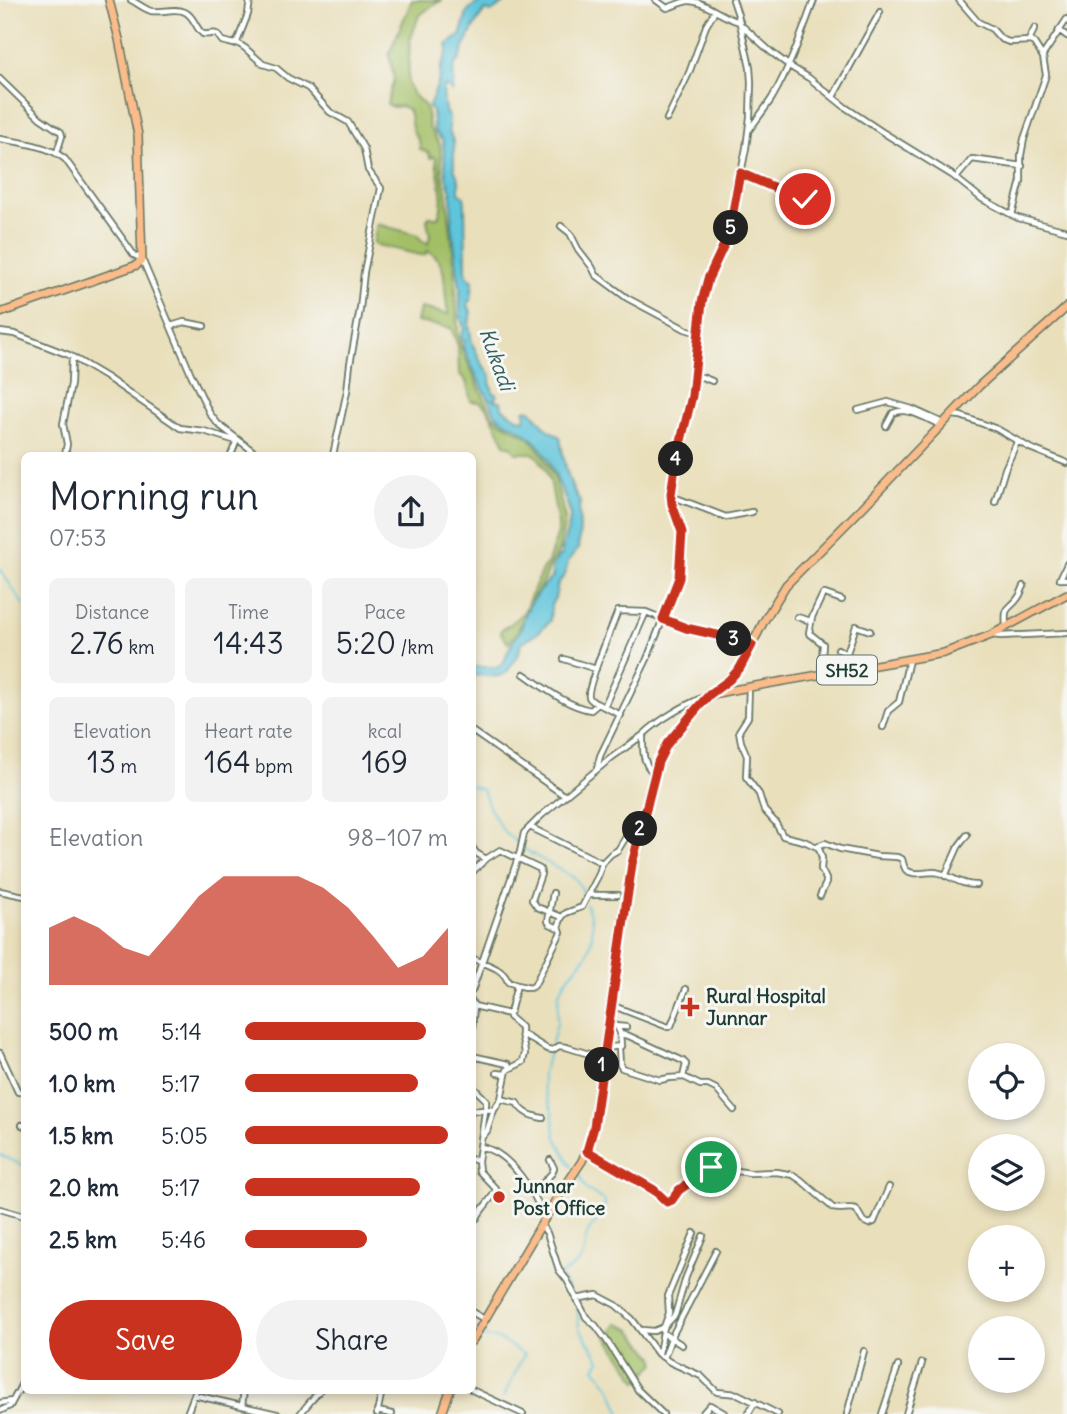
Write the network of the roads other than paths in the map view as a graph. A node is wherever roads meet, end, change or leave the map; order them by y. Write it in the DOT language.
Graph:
graph roads {
  1 [pos="109,0"];
  2 [pos="131,0"];
  3 [pos="250,0"];
  4 [pos="656,0"];
  5 [pos="814,0"];
  6 [pos="959,0"];
  7 [pos="735,1"];
  8 [pos="807,1"];
  9 [pos="966,3"];
  10 [pos="715,11"];
  11 [pos="880,12"];
  12 [pos="1067,19"];
  13 [pos="740,23"];
  14 [pos="1035,28"];
  15 [pos="1059,30"];
  16 [pos="1067,36"];
  17 [pos="1029,40"];
  18 [pos="236,43"];
  19 [pos="1043,55"];
  20 [pos="788,65"];
  21 [pos="0,79"];
  22 [pos="833,97"];
  23 [pos="667,119"];
  24 [pos="748,130"];
  25 [pos="0,139"];
  26 [pos="57,152"];
  27 [pos="1021,166"];
  28 [pos="740,173"];
  29 [pos="956,178"];
  30 [pos="811,181"];
  31 [pos="789,192"];
  32 [pos="806,200"];
  33 [pos="1012,215"];
  34 [pos="561,226"];
  35 [pos="1067,231"];
  36 [pos="142,259"];
  37 [pos="1067,307"];
  38 [pos="0,313"];
  39 [pos="171,326"];
  40 [pos="204,326"];
  41 [pos="0,332"];
  42 [pos="698,333"];
  43 [pos="72,357"];
  44 [pos="694,378"];
  45 [pos="712,381"];
  46 [pos="858,410"];
  47 [pos="951,414"];
  48 [pos="942,424"];
  49 [pos="887,426"];
  50 [pos="237,440"];
  51 [pos="1017,442"];
  52 [pos="66,452"];
  53 [pos="232,452"];
  54 [pos="254,452"];
  55 [pos="334,452"];
  56 [pos="1067,463"];
  57 [pos="671,499"];
  58 [pos="995,502"];
  59 [pos="752,512"];
  60 [pos="1067,564"];
  61 [pos="1067,579"];
  62 [pos="1024,586"];
  63 [pos="1067,594"];
  64 [pos="842,600"];
  65 [pos="646,612"];
  66 [pos="797,617"];
  67 [pos="663,619"];
  68 [pos="811,621"];
  69 [pos="1006,626"];
  70 [pos="870,631"];
  71 [pos="1067,633"];
  72 [pos="990,635"];
  73 [pos="752,645"];
  74 [pos="838,649"];
  75 [pos="846,654"];
  76 [pos="564,659"];
  77 [pos="909,660"];
  78 [pos="596,669"];
  79 [pos="841,671"];
  80 [pos="524,674"];
  81 [pos="821,674"];
  82 [pos="749,687"];
  83 [pos="709,695"];
  84 [pos="598,704"];
  85 [pos="604,708"];
  86 [pos="621,715"];
  87 [pos="883,727"];
  88 [pos="476,734"];
  89 [pos="643,735"];
  90 [pos="597,769"];
  91 [pos="654,773"];
  92 [pos="565,796"];
  93 [pos="530,827"];
  94 [pos="639,832"];
  95 [pos="967,835"];
  96 [pos="817,846"];
  97 [pos="476,853"];
  98 [pos="486,859"];
  99 [pos="517,859"];
  100 [pos="602,863"];
  101 [pos="476,868"];
  102 [pos="945,876"];
  103 [pos="977,885"];
  104 [pos="0,891"];
  105 [pos="553,893"];
  106 [pos="21,895"];
  107 [pos="618,895"];
  108 [pos="820,896"];
  109 [pos="586,900"];
  110 [pos="549,912"];
  111 [pos="562,917"];
  112 [pos="558,927"];
  113 [pos="476,960"];
  114 [pos="482,963"];
  115 [pos="476,980"];
  116 [pos="517,985"];
  117 [pos="686,989"];
  118 [pos="611,1004"];
  119 [pos="476,1005"];
  120 [pos="509,1014"];
  121 [pos="608,1025"];
  122 [pos="617,1026"];
  123 [pos="626,1027"];
  124 [pos="521,1033"];
  125 [pos="620,1034"];
  126 [pos="620,1047"];
  127 [pos="604,1048"];
  128 [pos="0,1053"];
  129 [pos="476,1057"];
  130 [pos="603,1058"];
  131 [pos="510,1067"];
  132 [pos="497,1073"];
  133 [pos="505,1074"];
  134 [pos="683,1077"];
  135 [pos="476,1090"];
  136 [pos="21,1093"];
  137 [pos="500,1099"];
  138 [pos="484,1110"];
  139 [pos="494,1110"];
  140 [pos="734,1110"];
  141 [pos="476,1111"];
  142 [pos="543,1118"];
  143 [pos="481,1137"];
  144 [pos="481,1147"];
  145 [pos="587,1151"];
  146 [pos="476,1158"];
  147 [pos="550,1160"];
  148 [pos="476,1163"];
  149 [pos="889,1187"];
  150 [pos="533,1194"];
  151 [pos="0,1209"];
  152 [pos="21,1215"];
  153 [pos="476,1217"];
  154 [pos="543,1222"];
  155 [pos="694,1233"];
  156 [pos="703,1236"];
  157 [pos="716,1251"];
  158 [pos="576,1299"];
  159 [pos="476,1314"];
  160 [pos="485,1319"];
  161 [pos="641,1330"];
  162 [pos="664,1330"];
  163 [pos="476,1334"];
  164 [pos="671,1338"];
  165 [pos="682,1345"];
  166 [pos="864,1351"];
  167 [pos="658,1354"];
  168 [pos="664,1358"];
  169 [pos="922,1363"];
  170 [pos="898,1366"];
  171 [pos="21,1386"];
  172 [pos="476,1392"];
  173 [pos="194,1394"];
  174 [pos="202,1394"];
  175 [pos="244,1394"];
  176 [pos="317,1394"];
  177 [pos="381,1394"];
  178 [pos="449,1394"];
  179 [pos="13,1401"];
  180 [pos="755,1402"];
  181 [pos="0,1403"];
  182 [pos="505,1405"];
  183 [pos="242,1406"];
  184 [pos="0,1411"];
  185 [pos="377,1413"];
  186 [pos="724,1413"];
  187 [pos="187,1414"];
  188 [pos="277,1414"];
  189 [pos="300,1414"];
  190 [pos="392,1414"];
  191 [pos="442,1414"];
  192 [pos="501,1414"];
  193 [pos="523,1414"];
  194 [pos="663,1414"];
  195 [pos="702,1414"];
  196 [pos="748,1414"];
  197 [pos="778,1414"];
  198 [pos="847,1414"];
  199 [pos="882,1414"];
  200 [pos="906,1414"];
  1 -- 36 [label="main road"];
  2 -- 18 [label="street"];
  3 -- 18 [label="street"];
  4 -- 10 [label="street"];
  5 -- 8 [label="street"];
  5 -- 20 [label="street"];
  6 -- 9 [label="street"];
  7 -- 13 [label="street"];
  9 -- 17 [label="street"];
  10 -- 13 [label="street"];
  10 -- 23 [label="street"];
  11 -- 22 [label="street"];
  12 -- 15 [label="street"];
  13 -- 20 [label="street"];
  13 -- 24 [label="street"];
  14 -- 17 [label="street"];
  15 -- 16 [label="street"];
  15 -- 19 [label="street"];
  17 -- 19 [label="street"];
  18 -- 55 [label="street"];
  19 -- 27 [label="street"];
  20 -- 22 [label="street"];
  20 -- 24 [label="street"];
  21 -- 26 [label="street"];
  22 -- 29 [label="street"];
  24 -- 28 [label="street"];
  25 -- 26 [label="street"];
  26 -- 36 [label="street"];
  27 -- 29 [label="street"];
  27 -- 33 [label="street"];
  28 -- 31 [label="street"];
  28 -- 42 [label="street"];
  29 -- 33 [label="street"];
  30 -- 31 [label="street"];
  31 -- 32 [label="street"];
  33 -- 35 [label="street"];
  34 -- 42 [label="street"];
  36 -- 38 [label="main road"];
  36 -- 39 [label="street"];
  37 -- 47 [label="main road"];
  39 -- 40 [label="street"];
  39 -- 50 [label="street"];
  41 -- 43 [label="street"];
  42 -- 44 [label="street"];
  43 -- 50 [label="street"];
  43 -- 52 [label="street"];
  44 -- 45 [label="street"];
  44 -- 57 [label="street"];
  46 -- 48 [label="street"];
  47 -- 48 [label="main road"];
  47 -- 51 [label="street"];
  48 -- 49 [label="street"];
  48 -- 73 [label="main road"];
  50 -- 53 [label="street"];
  50 -- 54 [label="street"];
  51 -- 56 [label="street"];
  51 -- 58 [label="street"];
  57 -- 59 [label="street"];
  57 -- 67 [label="street"];
  60 -- 61 [label="street"];
  62 -- 69 [label="street"];
  63 -- 69 [label="main road, SH52"];
  64 -- 68 [label="street"];
  65 -- 67 [label="street"];
  65 -- 78 [label="street"];
  65 -- 85 [label="street"];
  66 -- 68 [label="street"];
  67 -- 73 [label="street"];
  67 -- 86 [label="street"];
  68 -- 81 [label="street"];
  69 -- 72 [label="main road, SH52"];
  70 -- 75 [label="street"];
  71 -- 72 [label="street"];
  72 -- 77 [label="main road, SH52"];
  73 -- 83 [label="main road"];
  74 -- 75 [label="street"];
  75 -- 79 [label="street"];
  76 -- 78 [label="street"];
  77 -- 79 [label="main road, SH52"];
  77 -- 87 [label="street"];
  78 -- 84 [label="street"];
  79 -- 81 [label="main road, SH52"];
  80 -- 84 [label="street"];
  81 -- 82 [label="main road, SH52"];
  82 -- 83 [label="main road, SH52"];
  82 -- 96 [label="street"];
  83 -- 89 [label="street"];
  83 -- 91 [label="main road"];
  84 -- 85 [label="street"];
  85 -- 86 [label="street"];
  86 -- 90 [label="street"];
  88 -- 92 [label="street"];
  89 -- 90 [label="street"];
  89 -- 91 [label="street"];
  90 -- 92 [label="street"];
  91 -- 94 [label="main road"];
  92 -- 93 [label="street"];
  93 -- 99 [label="street"];
  93 -- 100 [label="street"];
  94 -- 100 [label="street"];
  94 -- 118 [label="main road"];
  95 -- 102 [label="street"];
  96 -- 102 [label="street"];
  96 -- 108 [label="street"];
  97 -- 98 [label="street"];
  98 -- 99 [label="street"];
  98 -- 101 [label="street"];
  99 -- 110 [label="street"];
  99 -- 114 [label="street"];
  100 -- 109 [label="street"];
  102 -- 103 [label="street"];
  104 -- 106 [label="street"];
  105 -- 110 [label="street"];
  107 -- 109 [label="street"];
  109 -- 111 [label="street"];
  110 -- 111 [label="street"];
  110 -- 112 [label="street"];
  111 -- 112 [label="street"];
  112 -- 116 [label="street"];
  113 -- 114 [label="street"];
  114 -- 115 [label="street"];
  114 -- 116 [label="street"];
  116 -- 120 [label="street"];
  117 -- 118 [label="street"];
  118 -- 121 [label="main road"];
  119 -- 120 [label="street"];
  120 -- 124 [label="street"];
  121 -- 122 [label="street"];
  121 -- 127 [label="main road"];
  122 -- 123 [label="street"];
  122 -- 125 [label="street"];
  124 -- 130 [label="street"];
  124 -- 131 [label="street"];
  125 -- 126 [label="street"];
  125 -- 134 [label="street"];
  126 -- 127 [label="street"];
  126 -- 134 [label="street"];
  127 -- 130 [label="main road"];
  128 -- 136 [label="street"];
  129 -- 131 [label="street"];
  130 -- 145 [label="main road"];
  131 -- 133 [label="street"];
  132 -- 133 [label="street"];
  133 -- 137 [label="street"];
  134 -- 140 [label="street"];
  135 -- 138 [label="street"];
  137 -- 139 [label="street"];
  137 -- 142 [label="street"];
  138 -- 139 [label="street"];
  138 -- 141 [label="street"];
  138 -- 143 [label="street"];
  139 -- 143 [label="street"];
  143 -- 144 [label="street"];
  144 -- 146 [label="street"];
  144 -- 150 [label="street"];
  145 -- 149 [label="street"];
  145 -- 154 [label="main road"];
  147 -- 150 [label="street"];
  148 -- 153 [label="street"];
  150 -- 154 [label="street"];
  151 -- 152 [label="street"];
  154 -- 158 [label="street"];
  154 -- 160 [label="main road"];
  155 -- 162 [label="street"];
  156 -- 162 [label="street"];
  157 -- 164 [label="street"];
  158 -- 161 [label="street"];
  158 -- 194 [label="street"];
  159 -- 160 [label="street"];
  160 -- 163 [label="main road"];
  161 -- 162 [label="street"];
  161 -- 167 [label="street"];
  162 -- 164 [label="street"];
  162 -- 167 [label="street"];
  164 -- 165 [label="street"];
  164 -- 168 [label="street"];
  166 -- 198 [label="street"];
  167 -- 168 [label="street"];
  168 -- 180 [label="street"];
  169 -- 200 [label="street"];
  170 -- 199 [label="street"];
  171 -- 179 [label="street"];
  172 -- 182 [label="street"];
  173 -- 187 [label="street"];
  174 -- 183 [label="street"];
  175 -- 183 [label="street"];
  176 -- 189 [label="street"];
  177 -- 185 [label="street"];
  178 -- 191 [label="main road"];
  179 -- 181 [label="street"];
  179 -- 184 [label="street"];
  180 -- 196 [label="street"];
  180 -- 197 [label="street"];
  182 -- 192 [label="street"];
  182 -- 193 [label="street"];
  183 -- 188 [label="street"];
  185 -- 190 [label="street"];
  186 -- 195 [label="street"];
}
